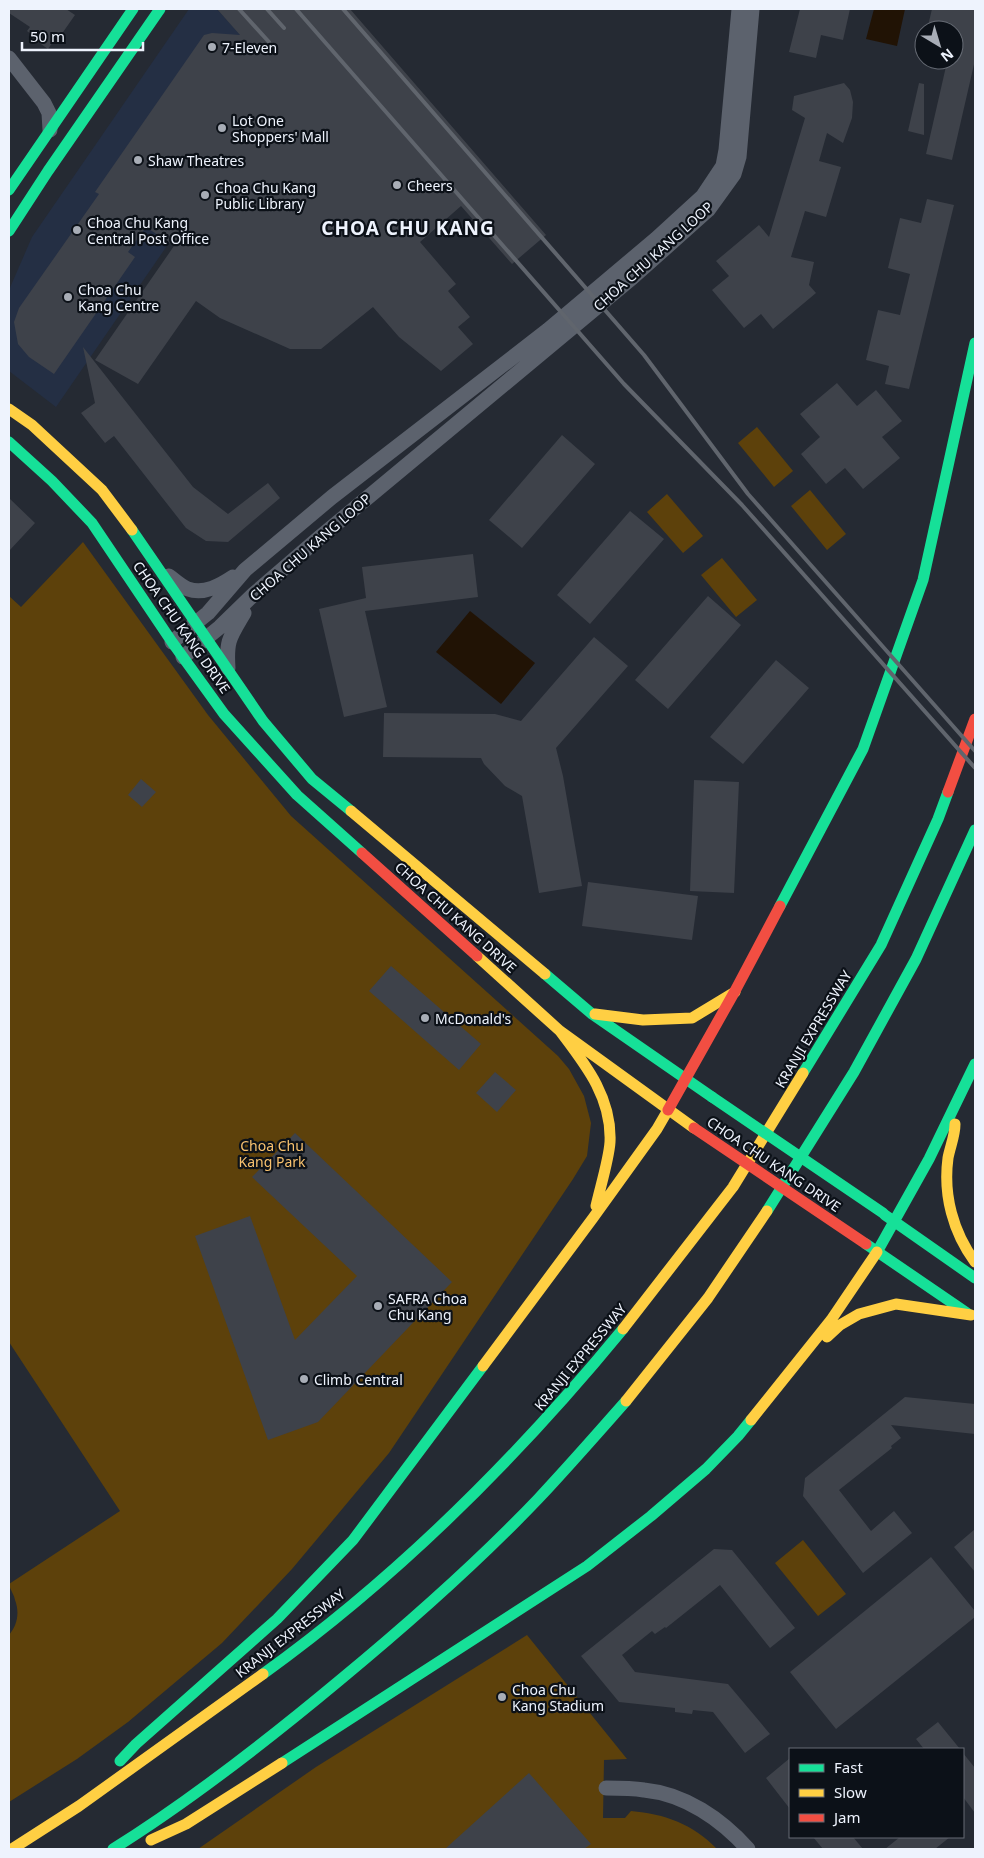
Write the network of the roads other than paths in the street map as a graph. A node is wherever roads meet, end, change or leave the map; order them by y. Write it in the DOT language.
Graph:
graph roads {
  1 [pos="133,9"];
  2 [pos="160,9"];
  3 [pos="739,9"];
  4 [pos="752,9"];
  5 [pos="9,58"];
  6 [pos="744,119"];
  7 [pos="50,130"];
  8 [pos="729,131"];
  9 [pos="9,190"];
  10 [pos="708,210"];
  11 [pos="673,222"];
  12 [pos="9,231"];
  13 [pos="975,343"];
  14 [pos="9,409"];
  15 [pos="426,424"];
  16 [pos="439,440"];
  17 [pos="9,442"];
  18 [pos="102,490"];
  19 [pos="98,516"];
  20 [pos="157,568"];
  21 [pos="245,570"];
  22 [pos="254,594"];
  23 [pos="195,623"];
  24 [pos="206,639"];
  25 [pos="172,642"];
  26 [pos="183,658"];
  27 [pos="228,670"];
  28 [pos="975,719"];
  29 [pos="975,830"];
  30 [pos="736,991"];
  31 [pos="592,1014"];
  32 [pos="560,1031"];
  33 [pos="975,1064"];
  34 [pos="686,1080"];
  35 [pos="668,1110"];
  36 [pos="952,1117"];
  37 [pos="593,1218"];
  38 [pos="896,1222"];
  39 [pos="878,1252"];
  40 [pos="975,1262"];
  41 [pos="975,1278"];
  42 [pos="973,1316"];
  43 [pos="798,1362"];
  44 [pos="606,1788"];
  45 [pos="78,1806"];
  46 [pos="12,1849"];
  47 [pos="113,1849"];
  48 [pos="129,1849"];
  49 [pos="748,1849"];
  1 -- 7 [label="main road"];
  2 -- 12 [label="main road"];
  3 -- 8 [label="street, CHOA CHU KANG LOOP"];
  4 -- 6 [label="street, CHOA CHU KANG LOOP"];
  5 -- 7 [label="street"];
  6 -- 8 [label="street"];
  6 -- 10 [label="street, CHOA CHU KANG LOOP"];
  7 -- 9 [label="main road"];
  8 -- 11 [label="street, CHOA CHU KANG LOOP"];
  10 -- 11 [label="street"];
  10 -- 16 [label="street, CHOA CHU KANG LOOP"];
  11 -- 15 [label="street, CHOA CHU KANG LOOP"];
  13 -- 30 [label="main road"];
  14 -- 18 [label="main road, CHOA CHU KANG DRIVE"];
  15 -- 16 [label="street"];
  15 -- 21 [label="street, CHOA CHU KANG LOOP"];
  16 -- 22 [label="street, CHOA CHU KANG LOOP"];
  17 -- 19 [label="main road, CHOA CHU KANG DRIVE"];
  18 -- 19 [label="main road"];
  18 -- 20 [label="main road, CHOA CHU KANG DRIVE"];
  19 -- 25 [label="main road, CHOA CHU KANG DRIVE"];
  20 -- 21 [label="street"];
  20 -- 23 [label="main road, CHOA CHU KANG DRIVE"];
  21 -- 23 [label="street, CHOA CHU KANG LOOP"];
  22 -- 24 [label="street, CHOA CHU KANG LOOP"];
  22 -- 27 [label="street"];
  23 -- 24 [label="main road, CHOA CHU KANG DRIVE"];
  23 -- 25 [label="street, CHOA CHU KANG LOOP"];
  24 -- 26 [label="street, CHOA CHU KANG LOOP"];
  24 -- 27 [label="main road, CHOA CHU KANG DRIVE"];
  25 -- 26 [label="main road, CHOA CHU KANG DRIVE"];
  26 -- 32 [label="main road, CHOA CHU KANG DRIVE"];
  27 -- 31 [label="main road, CHOA CHU KANG DRIVE"];
  28 -- 45 [label="main road, KRANJI EXPRESSWAY"];
  29 -- 47 [label="main road"];
  30 -- 31 [label="main road"];
  30 -- 34 [label="main road"];
  31 -- 34 [label="main road, CHOA CHU KANG DRIVE"];
  32 -- 35 [label="main road, CHOA CHU KANG DRIVE"];
  32 -- 37 [label="main road"];
  33 -- 36 [label="main road"];
  34 -- 35 [label="main road"];
  34 -- 38 [label="main road, CHOA CHU KANG DRIVE, bridge"];
  35 -- 37 [label="main road"];
  35 -- 39 [label="main road, CHOA CHU KANG DRIVE, bridge"];
  36 -- 38 [label="main road"];
  36 -- 40 [label="main road"];
  37 -- 45 [label="main road"];
  38 -- 39 [label="main road"];
  38 -- 41 [label="main road, CHOA CHU KANG DRIVE"];
  39 -- 42 [label="main road, CHOA CHU KANG DRIVE"];
  39 -- 43 [label="main road"];
  42 -- 43 [label="main road"];
  43 -- 48 [label="main road"];
  44 -- 49 [label="street"];
  45 -- 46 [label="main road, KRANJI EXPRESSWAY"];
}
